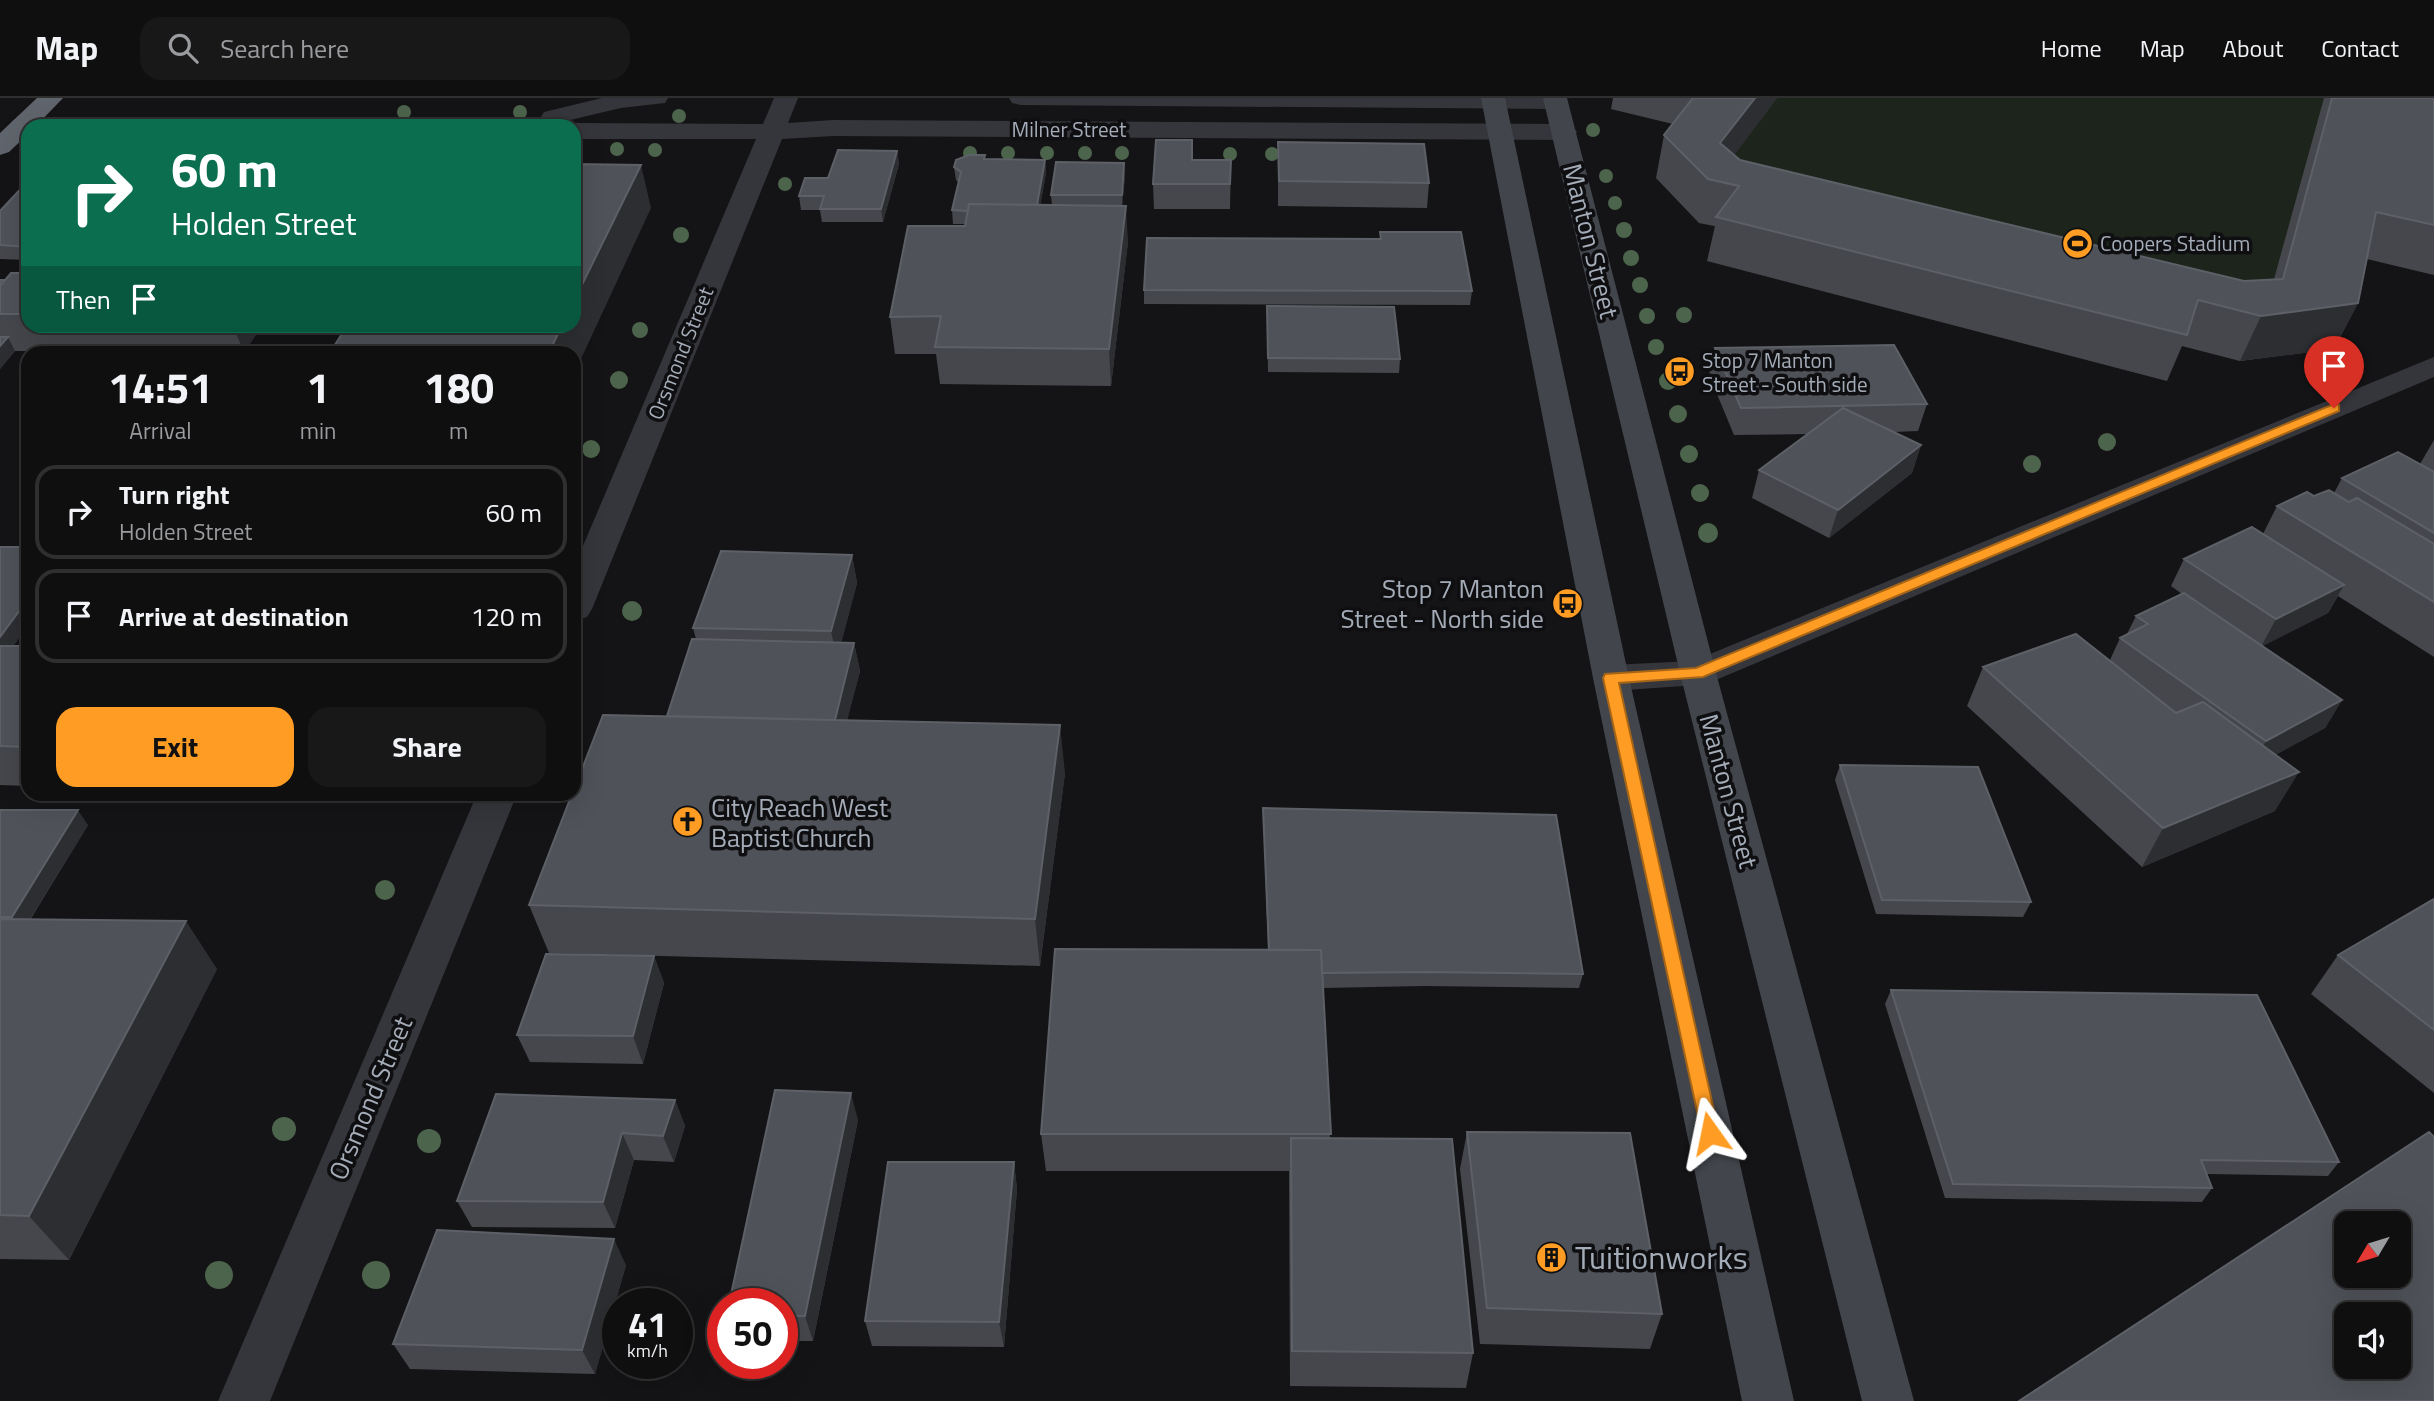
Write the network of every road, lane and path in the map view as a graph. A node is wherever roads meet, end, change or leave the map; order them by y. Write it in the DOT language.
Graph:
graph roads {
  1 [pos="51,98"];
  2 [pos="656,98"];
  3 [pos="786,98"];
  4 [pos="1021,98"];
  5 [pos="1494,99"];
  6 [pos="1556,100"];
  7 [pos="28,119"];
  8 [pos="544,119"];
  9 [pos="21,126"];
  10 [pos="581,131"];
  11 [pos="772,132"];
  12 [pos="1500,132"];
  13 [pos="1564,132"];
  14 [pos="0,147"];
  15 [pos="2434,366"];
  16 [pos="581,592"];
  17 [pos="1698,673"];
  18 [pos="1611,678"];
  19 [pos="494,801"];
  20 [pos="244,1401"];
  21 [pos="1768,1401"];
  22 [pos="1888,1401"];
  1 -- 7 [label="highway"];
  2 -- 8 [label="street"];
  3 -- 11 [label="street, Orsmond Street"];
  4 -- 5 [label="street, Milner Street"];
  5 -- 6 [label="street, Milner Street"];
  5 -- 12 [label="main road"];
  6 -- 13 [label="main road, Manton Street"];
  9 -- 14 [label="highway"];
  10 -- 11 [label="street, Milner Street"];
  11 -- 12 [label="street, Milner Street"];
  11 -- 16 [label="street, Orsmond Street"];
  12 -- 13 [label="street, Milner Street"];
  12 -- 18 [label="main road"];
  13 -- 17 [label="main road, Manton Street"];
  15 -- 17 [label="street"];
  17 -- 18 [label="street"];
  17 -- 22 [label="main road, Manton Street"];
  18 -- 21 [label="main road"];
  19 -- 20 [label="street, Orsmond Street"];
}
